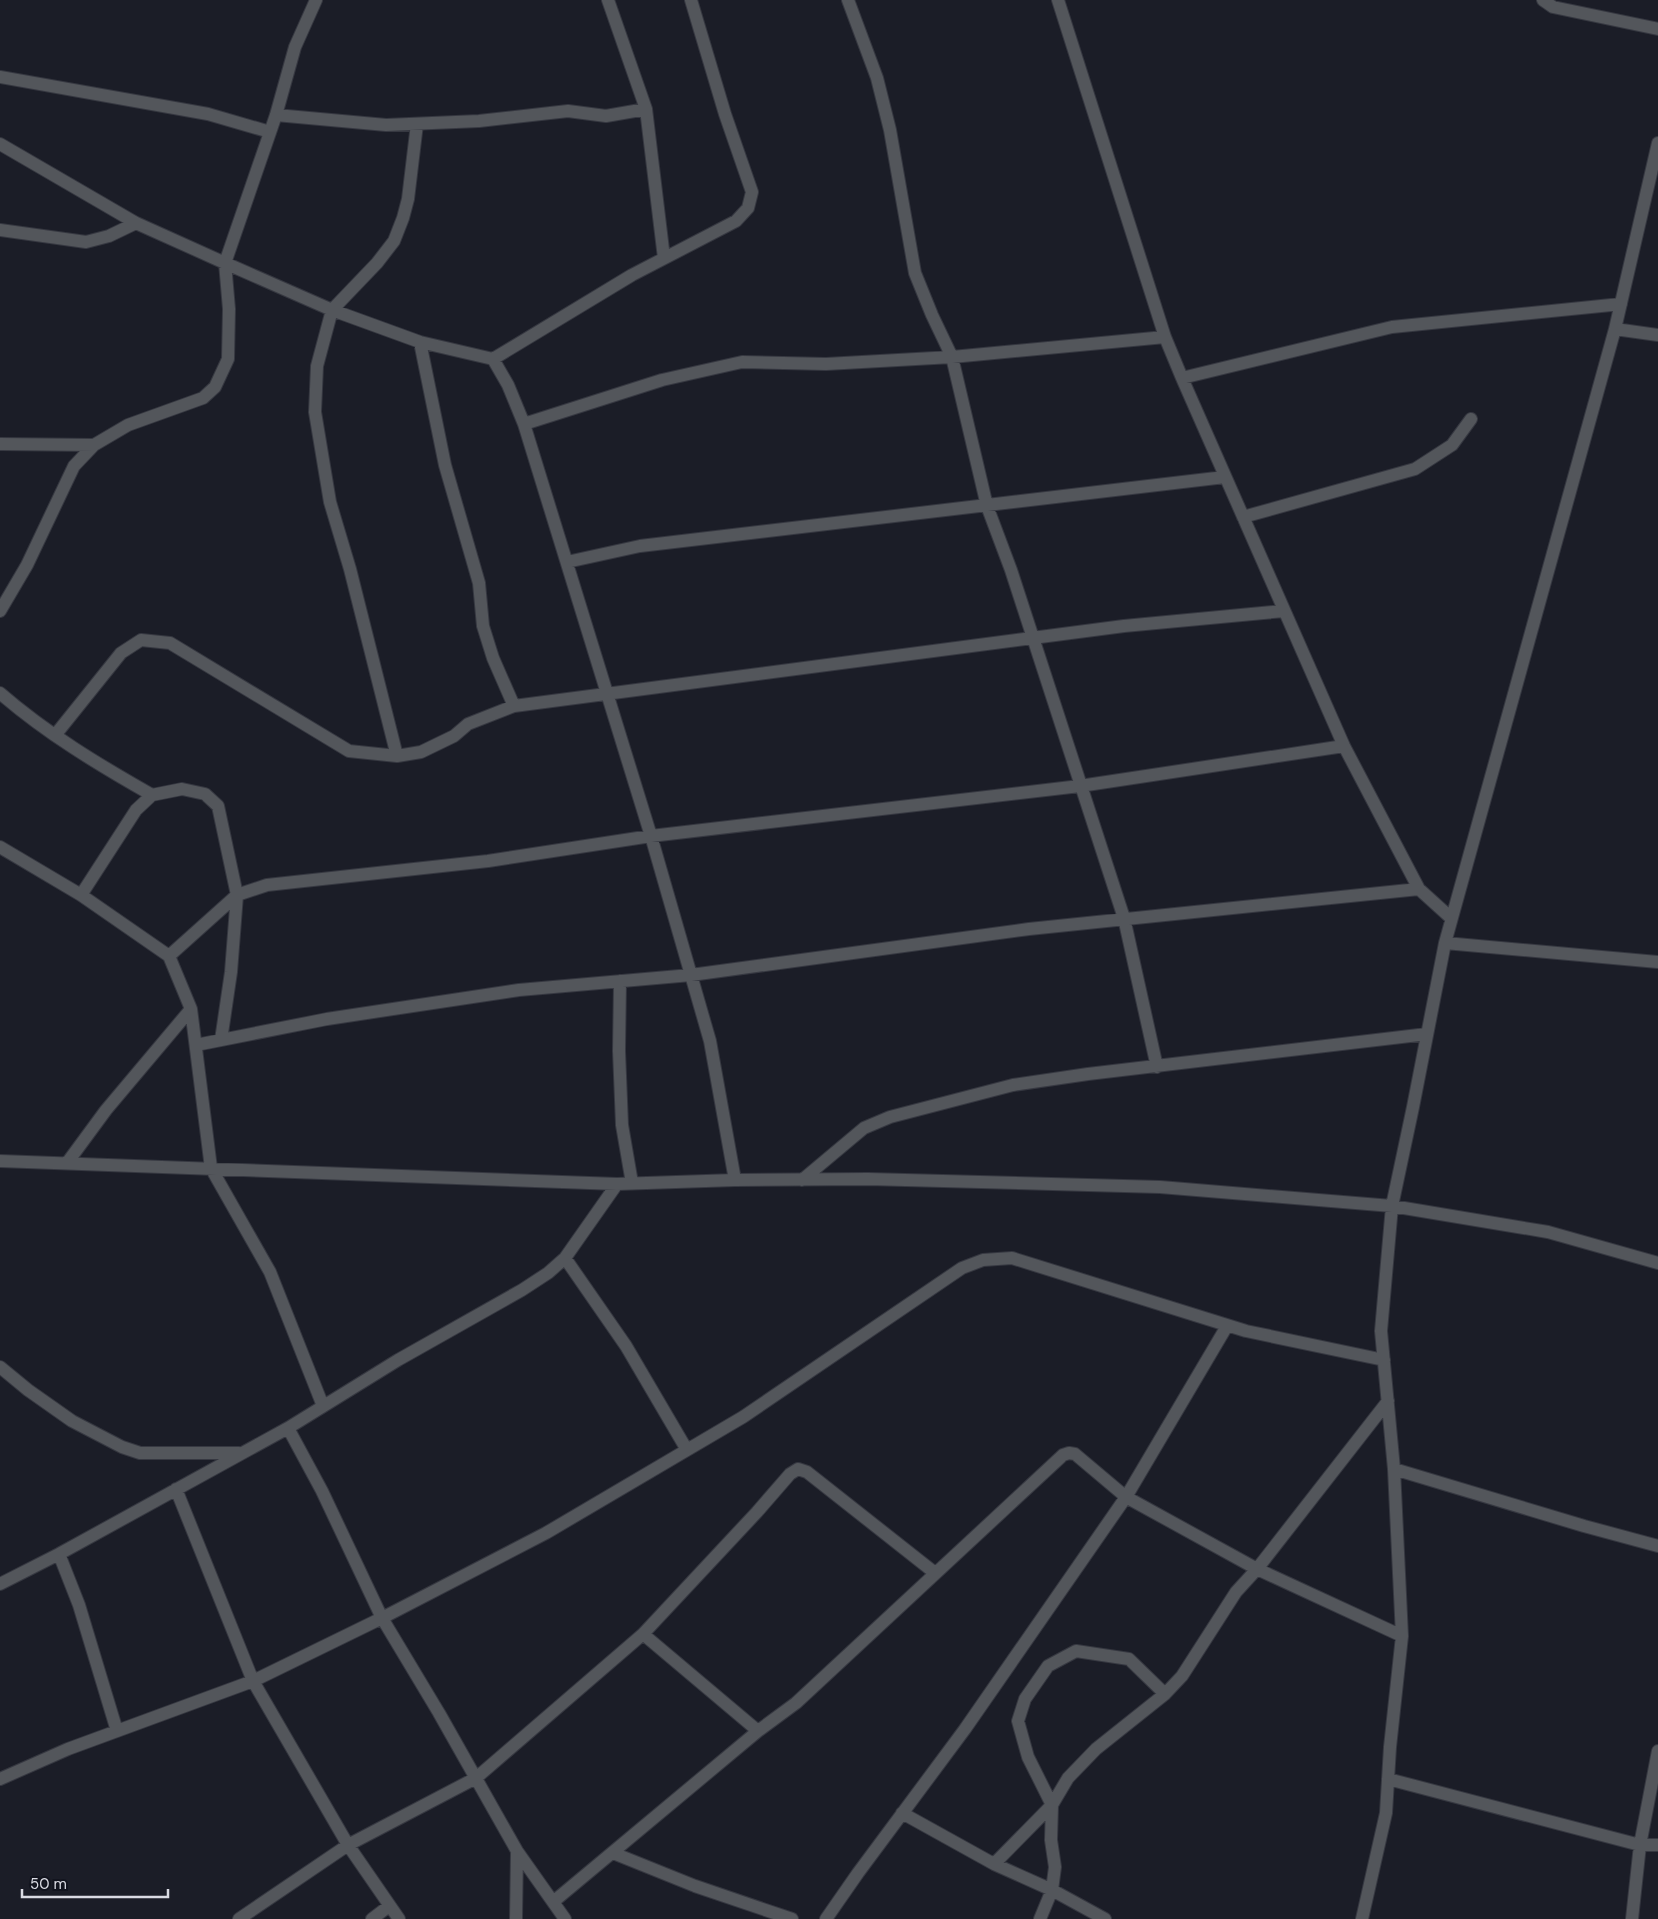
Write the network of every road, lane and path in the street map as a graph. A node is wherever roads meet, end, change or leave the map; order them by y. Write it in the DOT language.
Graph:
graph roads {
  1 [pos="316,0"];
  2 [pos="608,0"];
  3 [pos="691,0"];
  4 [pos="848,0"];
  5 [pos="1058,0"];
  6 [pos="1542,0"];
  7 [pos="1658,29"];
  8 [pos="0,77"];
  9 [pos="646,109"];
  10 [pos="276,115"];
  11 [pos="418,124"];
  12 [pos="270,132"];
  13 [pos="1658,143"];
  14 [pos="0,144"];
  15 [pos="136,223"];
  16 [pos="0,230"];
  17 [pos="664,258"];
  18 [pos="225,263"];
  19 [pos="1621,304"];
  20 [pos="332,310"];
  21 [pos="1615,329"];
  22 [pos="1658,335"];
  23 [pos="1165,337"];
  24 [pos="420,342"];
  25 [pos="952,357"];
  26 [pos="492,359"];
  27 [pos="1182,378"];
  28 [pos="1471,419"];
  29 [pos="524,424"];
  30 [pos="0,444"];
  31 [pos="94,445"];
  32 [pos="1226,477"];
  33 [pos="987,506"];
  34 [pos="1243,517"];
  35 [pos="567,562"];
  36 [pos="0,611"];
  37 [pos="1284,611"];
  38 [pos="1032,638"];
  39 [pos="0,693"];
  40 [pos="608,694"];
  41 [pos="514,706"];
  42 [pos="56,734"];
  43 [pos="1344,746"];
  44 [pos="397,756"];
  45 [pos="1080,786"];
  46 [pos="152,794"];
  47 [pos="651,836"];
  48 [pos="0,847"];
  49 [pos="1419,889"];
  50 [pos="81,895"];
  51 [pos="237,896"];
  52 [pos="1124,918"];
  53 [pos="1451,918"];
  54 [pos="1445,943"];
  55 [pos="169,956"];
  56 [pos="1655,959"];
  57 [pos="691,975"];
  58 [pos="620,982"];
  59 [pos="191,1008"];
  60 [pos="1427,1034"];
  61 [pos="221,1040"];
  62 [pos="196,1044"];
  63 [pos="1157,1067"];
  64 [pos="0,1161"];
  65 [pos="67,1163"];
  66 [pos="211,1168"];
  67 [pos="736,1180"];
  68 [pos="802,1180"];
  69 [pos="632,1183"];
  70 [pos="617,1184"];
  71 [pos="1392,1206"];
  72 [pos="565,1258"];
  73 [pos="1658,1263"];
  74 [pos="1227,1326"];
  75 [pos="1384,1360"];
  76 [pos="0,1367"];
  77 [pos="1388,1401"];
  78 [pos="323,1406"];
  79 [pos="288,1428"];
  80 [pos="687,1450"];
  81 [pos="242,1453"];
  82 [pos="1394,1469"];
  83 [pos="176,1489"];
  84 [pos="1126,1497"];
  85 [pos="1658,1546"];
  86 [pos="59,1554"];
  87 [pos="1257,1569"];
  88 [pos="935,1573"];
  89 [pos="0,1584"];
  90 [pos="382,1618"];
  91 [pos="643,1634"];
  92 [pos="1402,1636"];
  93 [pos="253,1681"];
  94 [pos="1165,1694"];
  95 [pos="758,1730"];
  96 [pos="117,1731"];
  97 [pos="1658,1752"];
  98 [pos="476,1778"];
  99 [pos="1388,1779"];
  100 [pos="0,1780"];
  101 [pos="1052,1805"];
  102 [pos="902,1813"];
  103 [pos="348,1845"];
  104 [pos="1640,1845"];
  105 [pos="1658,1845"];
  106 [pos="517,1851"];
  107 [pos="613,1853"];
  108 [pos="994,1864"];
  109 [pos="1052,1890"];
  110 [pos="554,1902"];
  111 [pos="389,1906"];
  112 [pos="239,1919"];
  113 [pos="372,1919"];
  114 [pos="399,1919"];
  115 [pos="516,1919"];
  116 [pos="565,1919"];
  117 [pos="792,1919"];
  118 [pos="826,1919"];
  119 [pos="1040,1919"];
  120 [pos="1105,1919"];
  121 [pos="1362,1919"];
  122 [pos="1632,1919"];
  1 -- 10 [label="street"];
  2 -- 9 [label="street"];
  3 -- 17 [label="street"];
  4 -- 25 [label="street"];
  5 -- 23 [label="street"];
  6 -- 7 [label="street"];
  8 -- 12 [label="street"];
  9 -- 11 [label="street"];
  9 -- 17 [label="street"];
  10 -- 11 [label="street"];
  10 -- 12 [label="street"];
  11 -- 20 [label="street"];
  12 -- 18 [label="street"];
  13 -- 19 [label="street"];
  14 -- 15 [label="street"];
  15 -- 16 [label="street"];
  15 -- 18 [label="street"];
  17 -- 26 [label="street"];
  18 -- 20 [label="street"];
  18 -- 31 [label="street"];
  19 -- 21 [label="street"];
  19 -- 27 [label="street"];
  20 -- 24 [label="street"];
  20 -- 44 [label="street"];
  21 -- 22 [label="street"];
  21 -- 53 [label="street"];
  23 -- 25 [label="street"];
  23 -- 27 [label="street"];
  24 -- 26 [label="street"];
  24 -- 41 [label="street"];
  25 -- 29 [label="street"];
  25 -- 33 [label="street"];
  26 -- 29 [label="street"];
  27 -- 32 [label="street"];
  28 -- 34 [label="street"];
  29 -- 35 [label="street"];
  30 -- 31 [label="street"];
  31 -- 36 [label="street"];
  32 -- 33 [label="street"];
  32 -- 34 [label="street"];
  33 -- 35 [label="street"];
  33 -- 38 [label="street"];
  34 -- 37 [label="street"];
  35 -- 40 [label="street"];
  37 -- 38 [label="street"];
  37 -- 43 [label="street"];
  38 -- 40 [label="street"];
  38 -- 45 [label="street"];
  39 -- 42 [label="street"];
  40 -- 41 [label="street"];
  40 -- 47 [label="street"];
  41 -- 44 [label="street"];
  42 -- 44 [label="street"];
  42 -- 46 [label="street"];
  43 -- 45 [label="street"];
  43 -- 49 [label="street"];
  45 -- 47 [label="street"];
  45 -- 52 [label="street"];
  46 -- 50 [label="street"];
  46 -- 51 [label="street"];
  47 -- 51 [label="street"];
  47 -- 57 [label="street"];
  48 -- 50 [label="street"];
  49 -- 52 [label="street"];
  49 -- 53 [label="street"];
  50 -- 55 [label="street"];
  51 -- 55 [label="street"];
  51 -- 61 [label="street"];
  52 -- 57 [label="street"];
  52 -- 63 [label="street"];
  53 -- 54 [label="street"];
  54 -- 56 [label="street"];
  54 -- 60 [label="street"];
  55 -- 59 [label="street"];
  57 -- 58 [label="street"];
  57 -- 67 [label="street"];
  58 -- 61 [label="street"];
  58 -- 69 [label="street"];
  59 -- 62 [label="street"];
  59 -- 65 [label="street"];
  60 -- 63 [label="street"];
  60 -- 71 [label="street"];
  61 -- 62 [label="street"];
  62 -- 66 [label="street"];
  63 -- 68 [label="street"];
  64 -- 65 [label="street"];
  65 -- 66 [label="street"];
  66 -- 70 [label="street"];
  66 -- 78 [label="street"];
  67 -- 68 [label="street"];
  67 -- 69 [label="street"];
  68 -- 71 [label="street"];
  69 -- 70 [label="street"];
  70 -- 72 [label="street"];
  71 -- 73 [label="street"];
  71 -- 75 [label="street"];
  72 -- 78 [label="street"];
  72 -- 80 [label="street"];
  74 -- 75 [label="street"];
  74 -- 80 [label="street"];
  74 -- 84 [label="street"];
  75 -- 77 [label="street"];
  76 -- 81 [label="street"];
  77 -- 82 [label="street"];
  77 -- 87 [label="street"];
  78 -- 79 [label="street"];
  79 -- 81 [label="street"];
  79 -- 90 [label="street"];
  80 -- 90 [label="street"];
  81 -- 83 [label="street"];
  82 -- 85 [label="street"];
  82 -- 92 [label="street"];
  83 -- 86 [label="street"];
  83 -- 93 [label="street"];
  84 -- 87 [label="street"];
  84 -- 88 [label="street"];
  84 -- 102 [label="street"];
  86 -- 89 [label="street"];
  86 -- 96 [label="street"];
  87 -- 92 [label="street"];
  87 -- 94 [label="street"];
  88 -- 91 [label="street"];
  88 -- 95 [label="street"];
  90 -- 93 [label="street"];
  90 -- 98 [label="street"];
  91 -- 95 [label="street"];
  91 -- 98 [label="street"];
  92 -- 99 [label="street"];
  93 -- 96 [label="street"];
  93 -- 103 [label="street"];
  94 -- 101 [label="street"];
  94 -- 101 [label="street"];
  95 -- 107 [label="street"];
  96 -- 100 [label="street"];
  97 -- 104 [label="street"];
  98 -- 103 [label="street"];
  98 -- 106 [label="street"];
  99 -- 104 [label="street"];
  99 -- 121 [label="street"];
  101 -- 108 [label="street"];
  101 -- 109 [label="street"];
  102 -- 108 [label="street"];
  102 -- 118 [label="street"];
  103 -- 111 [label="street"];
  103 -- 112 [label="street"];
  104 -- 105 [label="street"];
  104 -- 122 [label="street"];
  106 -- 110 [label="street"];
  106 -- 115 [label="street"];
  107 -- 110 [label="street"];
  107 -- 117 [label="street"];
  108 -- 109 [label="street"];
  109 -- 119 [label="street"];
  109 -- 120 [label="street"];
  110 -- 116 [label="street"];
  111 -- 113 [label="street"];
  111 -- 114 [label="street"];
}
